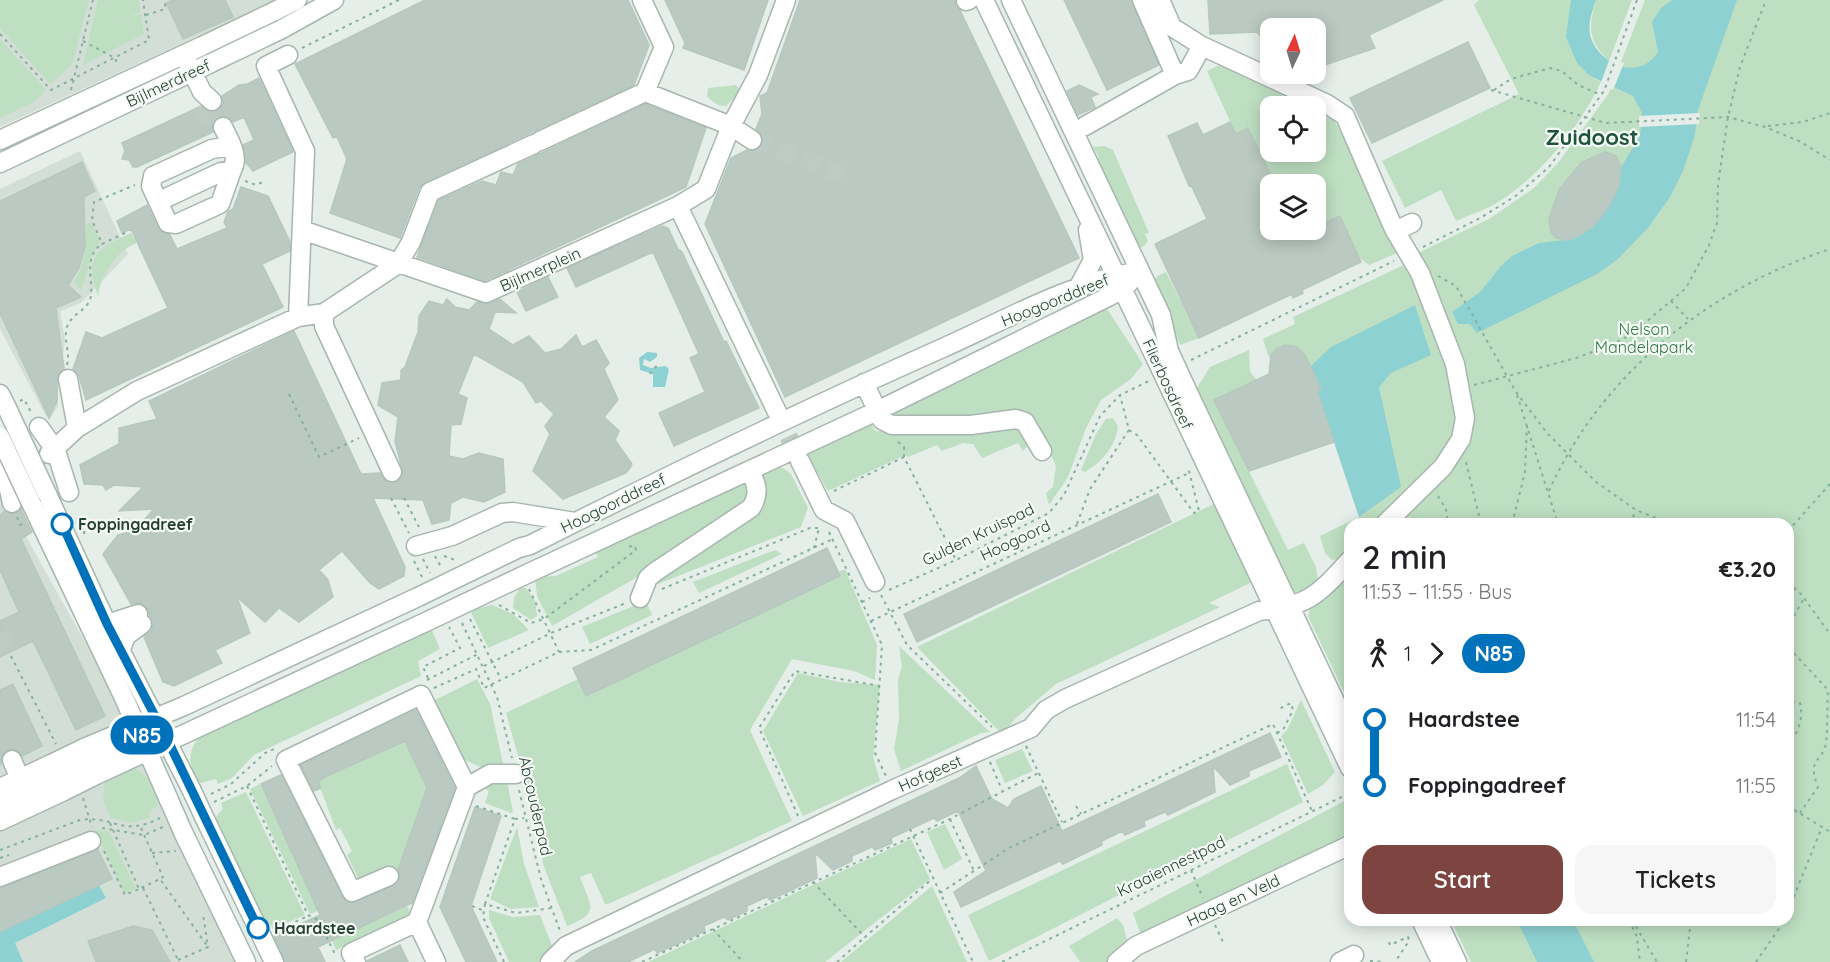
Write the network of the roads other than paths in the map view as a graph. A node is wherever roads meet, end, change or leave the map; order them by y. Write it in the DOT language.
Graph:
graph roads {
  1 [pos="297,0"];
  2 [pos="334,0"];
  3 [pos="642,0"];
  4 [pos="786,0"];
  5 [pos="984,0"];
  6 [pos="1011,0"];
  7 [pos="1142,0"];
  8 [pos="1160,0"];
  9 [pos="1202,46"];
  10 [pos="292,53"];
  11 [pos="184,54"];
  12 [pos="192,72"];
  13 [pos="1175,75"];
  14 [pos="645,93"];
  15 [pos="205,100"];
  16 [pos="731,126"];
  17 [pos="1085,126"];
  18 [pos="218,129"];
  19 [pos="0,140"];
  20 [pos="752,140"];
  21 [pos="226,147"];
  22 [pos="0,163"];
  23 [pos="228,173"];
  24 [pos="168,196"];
  25 [pos="678,206"];
  26 [pos="1086,213"];
  27 [pos="1412,223"];
  28 [pos="302,230"];
  29 [pos="1395,231"];
  30 [pos="398,264"];
  31 [pos="1140,271"];
  32 [pos="1120,282"];
  33 [pos="1078,288"];
  34 [pos="1094,303"];
  35 [pos="324,313"];
  36 [pos="298,317"];
  37 [pos="1137,319"];
  38 [pos="1162,355"];
  39 [pos="67,374"];
  40 [pos="864,383"];
  41 [pos="3,401"];
  42 [pos="877,411"];
  43 [pos="777,412"];
  44 [pos="39,427"];
  45 [pos="77,428"];
  46 [pos="0,437"];
  47 [pos="1042,451"];
  48 [pos="52,452"];
  49 [pos="800,461"];
  50 [pos="0,468"];
  51 [pos="680,470"];
  52 [pos="750,470"];
  53 [pos="392,472"];
  54 [pos="69,492"];
  55 [pos="12,503"];
  56 [pos="1391,518"];
  57 [pos="575,522"];
  58 [pos="631,525"];
  59 [pos="416,546"];
  60 [pos="1344,566"];
  61 [pos="877,588"];
  62 [pos="640,598"];
  63 [pos="1283,609"];
  64 [pos="107,624"];
  65 [pos="121,649"];
  66 [pos="293,654"];
  67 [pos="306,678"];
  68 [pos="156,718"];
  69 [pos="1344,722"];
  70 [pos="141,738"];
  71 [pos="169,743"];
  72 [pos="1344,754"];
  73 [pos="12,760"];
  74 [pos="90,761"];
  75 [pos="516,774"];
  76 [pos="63,775"];
  77 [pos="0,788"];
  78 [pos="26,792"];
  79 [pos="464,794"];
  80 [pos="0,803"];
  81 [pos="0,821"];
  82 [pos="96,841"];
  83 [pos="1344,848"];
  84 [pos="389,876"];
  85 [pos="0,877"];
  86 [pos="417,922"];
  87 [pos="1423,926"];
  88 [pos="1440,926"];
  89 [pos="354,957"];
  90 [pos="1119,961"];
  91 [pos="246,962"];
  92 [pos="274,962"];
  93 [pos="436,962"];
  94 [pos="550,962"];
  95 [pos="1440,962"];
  96 [pos="1457,962"];
  1 -- 11 [label="street, Bijlmerdreef, bridge"];
  2 -- 12 [label="street, Bijlmerdreef, bridge"];
  3 -- 14 [label="street"];
  4 -- 16 [label="street, Bijlmerplein"];
  5 -- 26 [label="street, Flierbosdreef"];
  6 -- 31 [label="street, Flierbosdreef"];
  7 -- 13 [label="street"];
  8 -- 9 [label="street"];
  9 -- 13 [label="street"];
  9 -- 29 [label="street"];
  10 -- 28 [label="street"];
  11 -- 12 [label="street"];
  11 -- 19 [label="street, Bijlmerdreef"];
  12 -- 15 [label="street"];
  12 -- 22 [label="street, Bijlmerdreef"];
  13 -- 17 [label="street"];
  14 -- 16 [label="street"];
  14 -- 30 [label="street"];
  16 -- 20 [label="street"];
  16 -- 25 [label="street, Bijlmerplein"];
  18 -- 21 [label="street"];
  21 -- 23 [label="street"];
  21 -- 23 [label="street"];
  23 -- 24 [label="street"];
  25 -- 30 [label="street, Bijlmerplein"];
  25 -- 43 [label="street"];
  26 -- 32 [label="street, Flierbosdreef"];
  26 -- 33 [label="street"];
  27 -- 29 [label="street"];
  28 -- 30 [label="street, Bijlmerplein"];
  28 -- 36 [label="street"];
  29 -- 56 [label="street"];
  30 -- 35 [label="street"];
  31 -- 32 [label="street, Hoogoorddreef"];
  31 -- 38 [label="street, Flierbosdreef"];
  32 -- 33 [label="street, Hoogoorddreef"];
  32 -- 34 [label="street, Hoogoorddreef"];
  32 -- 37 [label="street, Flierbosdreef"];
  33 -- 40 [label="street, Hoogoorddreef"];
  34 -- 37 [label="street"];
  34 -- 42 [label="street, Hoogoorddreef"];
  35 -- 36 [label="street"];
  35 -- 53 [label="street"];
  36 -- 45 [label="street"];
  37 -- 38 [label="street, Flierbosdreef"];
  38 -- 63 [label="street, Flierbosdreef, bridge"];
  39 -- 45 [label="street"];
  40 -- 42 [label="street"];
  40 -- 51 [label="street, Hoogoorddreef"];
  41 -- 64 [label="street, bridge"];
  42 -- 47 [label="street"];
  42 -- 52 [label="street, Hoogoorddreef"];
  44 -- 48 [label="street"];
  45 -- 48 [label="street"];
  46 -- 70 [label="street, bridge"];
  48 -- 54 [label="street"];
  49 -- 61 [label="street"];
  50 -- 55 [label="street"];
  51 -- 57 [label="street, Hoogoorddreef"];
  51 -- 58 [label="street"];
  52 -- 58 [label="street, Hoogoorddreef"];
  52 -- 62 [label="street"];
  57 -- 59 [label="street"];
  57 -- 66 [label="street, Hoogoorddreef, bridge"];
  58 -- 67 [label="street, Hoogoorddreef, bridge"];
  60 -- 63 [label="street"];
  63 -- 69 [label="street, Flierbosdreef"];
  63 -- 72 [label="street, Flierbosdreef"];
  63 -- 94 [label="street, Hofgeest"];
  64 -- 65 [label="street"];
  64 -- 65 [label="street"];
  65 -- 68 [label="street"];
  66 -- 67 [label="street"];
  66 -- 68 [label="street, Hoogoorddreef"];
  67 -- 71 [label="street, Hoogoorddreef"];
  68 -- 70 [label="street, Hoogoorddreef"];
  68 -- 71 [label="street"];
  70 -- 71 [label="street"];
  70 -- 74 [label="street, Hoogoorddreef"];
  70 -- 74 [label="street, Hoogoorddreef"];
  70 -- 91 [label="street, bridge"];
  71 -- 92 [label="street, bridge"];
  73 -- 78 [label="street"];
  74 -- 76 [label="street, Hoogoorddreef, bridge"];
  74 -- 76 [label="street, Hoogoorddreef, bridge"];
  75 -- 79 [label="street"];
  76 -- 78 [label="street, Hoogoorddreef"];
  76 -- 78 [label="street, Hoogoorddreef"];
  77 -- 78 [label="street, Hoogoorddreef"];
  78 -- 80 [label="street, Hoogoorddreef"];
  78 -- 81 [label="street, Hoogoorddreef"];
  79 -- 84 [label="street"];
  79 -- 86 [label="street"];
  82 -- 85 [label="street"];
  83 -- 90 [label="street, Haag en Veld"];
  86 -- 89 [label="street"];
  86 -- 93 [label="street"];
  87 -- 95 [label="street"];
  88 -- 96 [label="street"];
}
